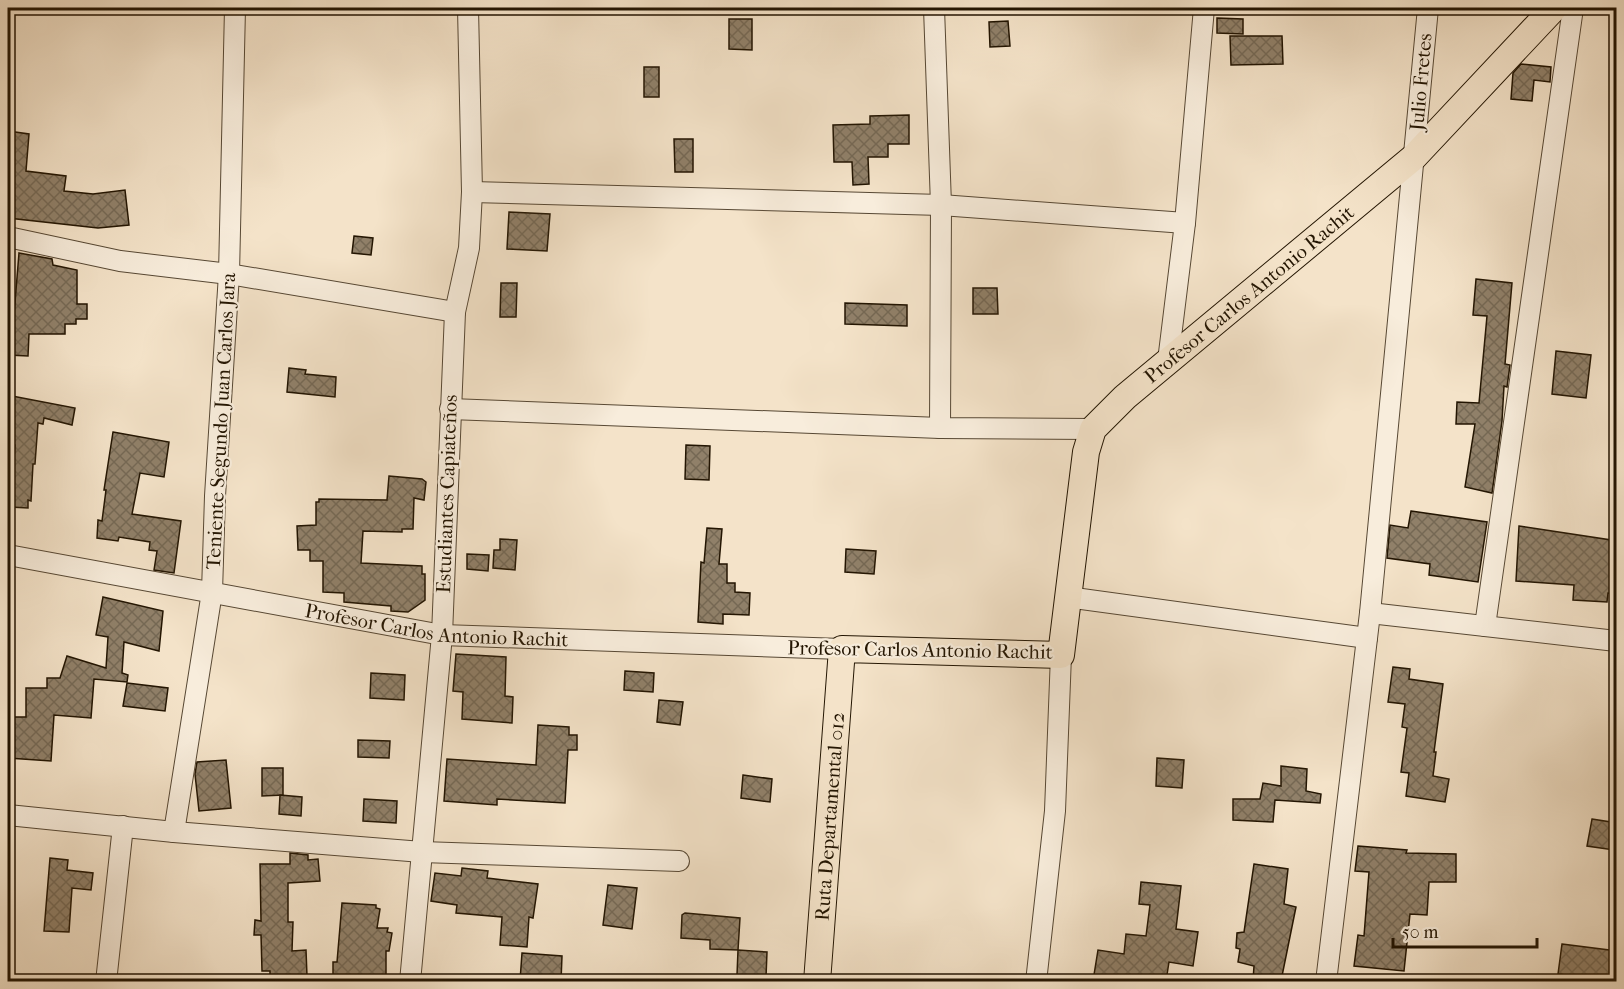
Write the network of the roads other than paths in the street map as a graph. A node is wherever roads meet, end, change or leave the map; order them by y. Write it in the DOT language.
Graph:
graph roads {
  1 [pos="235,8"];
  2 [pos="468,8"];
  3 [pos="934,8"];
  4 [pos="1204,8"];
  5 [pos="1428,8"];
  6 [pos="1554,8"];
  7 [pos="1573,8"];
  8 [pos="1414,157"];
  9 [pos="472,192"];
  10 [pos="941,205"];
  11 [pos="1185,223"];
  12 [pos="8,237"];
  13 [pos="229,274"];
  14 [pos="456,312"];
  15 [pos="1168,361"];
  16 [pos="450,409"];
  17 [pos="940,428"];
  18 [pos="1093,429"];
  19 [pos="8,555"];
  20 [pos="212,592"];
  21 [pos="1067,597"];
  22 [pos="1370,613"];
  23 [pos="1485,626"];
  24 [pos="442,635"];
  25 [pos="1367,638"];
  26 [pos="1617,641"];
  27 [pos="842,649"];
  28 [pos="1061,656"];
  29 [pos="8,815"];
  30 [pos="123,826"];
  31 [pos="174,832"];
  32 [pos="422,852"];
  33 [pos="680,861"];
  34 [pos="106,981"];
  35 [pos="410,981"];
  36 [pos="817,981"];
  37 [pos="1036,981"];
  38 [pos="1326,981"];
  1 -- 13 [label="street, Teniente Segundo Juan Carlos Jara"];
  2 -- 9 [label="street, Estudiantes Capiateños"];
  3 -- 10 [label="street"];
  4 -- 11 [label="street"];
  5 -- 8 [label="street, Julio Fretes"];
  6 -- 8 [label="main road, Profesor Carlos Antonio Rachit"];
  7 -- 23 [label="street"];
  8 -- 15 [label="main road, Profesor Carlos Antonio Rachit"];
  8 -- 22 [label="street, Julio Fretes"];
  9 -- 10 [label="street"];
  9 -- 14 [label="street, Estudiantes Capiateños"];
  10 -- 11 [label="street"];
  10 -- 17 [label="street"];
  11 -- 15 [label="street"];
  12 -- 13 [label="street"];
  13 -- 14 [label="street"];
  13 -- 20 [label="street, Teniente Segundo Juan Carlos Jara"];
  14 -- 16 [label="street, Estudiantes Capiateños"];
  15 -- 18 [label="main road, Profesor Carlos Antonio Rachit"];
  16 -- 17 [label="street"];
  16 -- 24 [label="street, Estudiantes Capiateños"];
  17 -- 18 [label="street"];
  18 -- 21 [label="main road, Profesor Carlos Antonio Rachit"];
  19 -- 20 [label="street, Profesor Carlos Antonio Rachit"];
  20 -- 24 [label="street, Profesor Carlos Antonio Rachit"];
  20 -- 31 [label="street, Teniente Segundo Juan Carlos Jara"];
  21 -- 25 [label="street"];
  21 -- 28 [label="main road, Profesor Carlos Antonio Rachit"];
  22 -- 23 [label="street"];
  22 -- 25 [label="street, Julio Fretes"];
  23 -- 26 [label="street"];
  24 -- 27 [label="street, Profesor Carlos Antonio Rachit"];
  24 -- 32 [label="street, Estudiantes Capiateños"];
  25 -- 38 [label="street, Julio Fretes"];
  27 -- 28 [label="main road, Profesor Carlos Antonio Rachit"];
  27 -- 36 [label="main road, Ruta Departamental 012"];
  28 -- 37 [label="street"];
  29 -- 30 [label="street"];
  30 -- 31 [label="street"];
  30 -- 34 [label="street"];
  31 -- 32 [label="street"];
  32 -- 33 [label="street"];
  32 -- 35 [label="street, Estudiantes Capiateños"];
}
